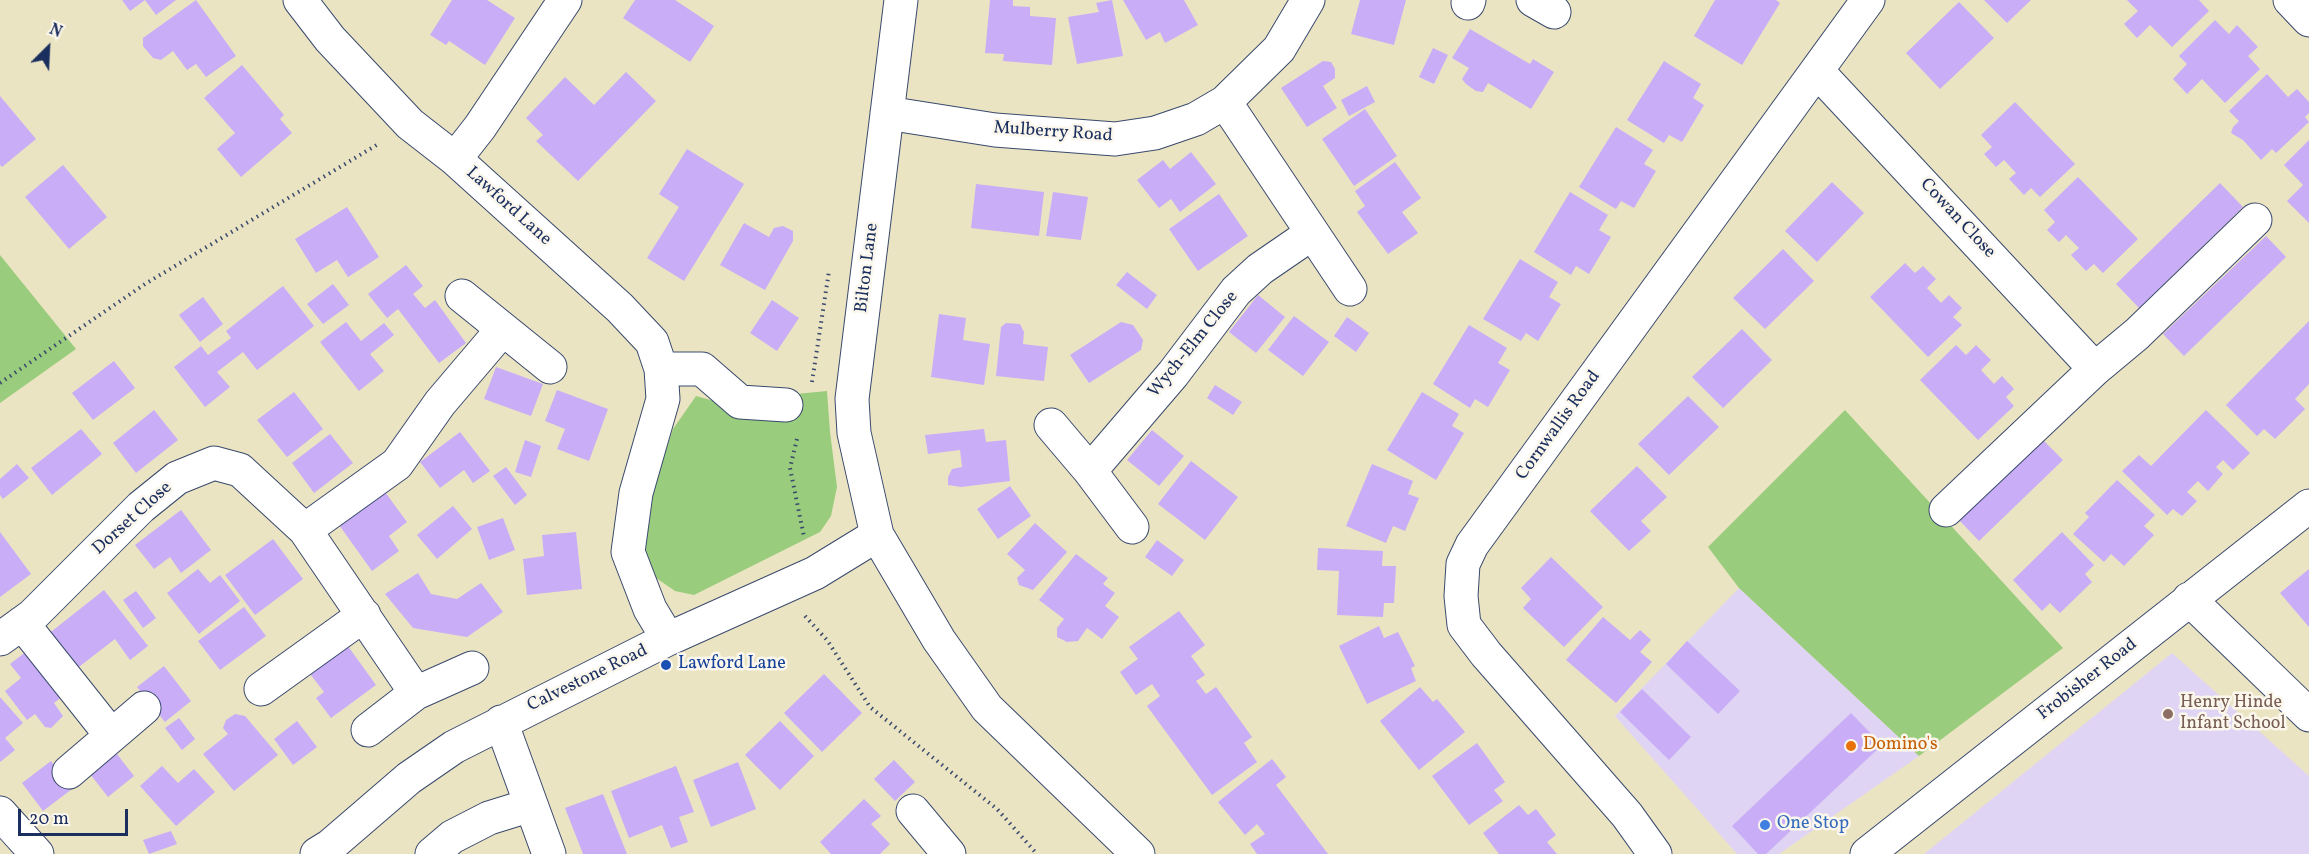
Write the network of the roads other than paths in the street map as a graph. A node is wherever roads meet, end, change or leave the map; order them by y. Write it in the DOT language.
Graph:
graph roads {
  1 [pos="300,0"];
  2 [pos="566,0"];
  3 [pos="901,0"];
  4 [pos="1308,0"];
  5 [pos="1868,0"];
  6 [pos="2290,0"];
  7 [pos="2309,20"];
  8 [pos="1818,72"];
  9 [pos="1225,102"];
  10 [pos="887,112"];
  11 [pos="455,159"];
  12 [pos="2255,220"];
  13 [pos="1311,234"];
  14 [pos="1350,289"];
  15 [pos="462,296"];
  16 [pos="502,330"];
  17 [pos="550,367"];
  18 [pos="661,369"];
  19 [pos="2095,369"];
  20 [pos="786,405"];
  21 [pos="1052,424"];
  22 [pos="1090,471"];
  23 [pos="2309,506"];
  24 [pos="1946,510"];
  25 [pos="1132,527"];
  26 [pos="305,530"];
  27 [pos="877,535"];
  28 [pos="2189,599"];
  29 [pos="364,615"];
  30 [pos="11,631"];
  31 [pos="669,639"];
  32 [pos="471,668"];
  33 [pos="261,689"];
  34 [pos="416,693"];
  35 [pos="144,708"];
  36 [pos="2309,715"];
  37 [pos="501,722"];
  38 [pos="368,730"];
  39 [pos="111,735"];
  40 [pos="69,772"];
  41 [pos="531,805"];
  42 [pos="913,811"];
  43 [pos="0,813"];
  44 [pos="37,854"];
  45 [pos="317,854"];
  46 [pos="432,854"];
  47 [pos="549,854"];
  48 [pos="948,854"];
  49 [pos="1138,854"];
  50 [pos="1655,854"];
  51 [pos="1867,854"];
  1 -- 11 [label="street, Lawford Lane"];
  2 -- 11 [label="street"];
  3 -- 10 [label="street, Bilton Lane"];
  4 -- 9 [label="street, Mulberry Road"];
  5 -- 8 [label="street, Cornwallis Road"];
  6 -- 7 [label="street"];
  8 -- 19 [label="street, Cowan Close"];
  8 -- 50 [label="street, Cornwallis Road"];
  9 -- 10 [label="street, Mulberry Road"];
  9 -- 13 [label="street"];
  10 -- 27 [label="street, Bilton Lane"];
  11 -- 18 [label="street, Lawford Lane"];
  12 -- 19 [label="street"];
  13 -- 14 [label="street"];
  13 -- 22 [label="street, Wych-Elm Close"];
  15 -- 16 [label="street"];
  16 -- 17 [label="street"];
  16 -- 26 [label="street"];
  18 -- 20 [label="street"];
  18 -- 31 [label="street, Lawford Lane"];
  19 -- 24 [label="street"];
  21 -- 22 [label="street"];
  22 -- 25 [label="street"];
  23 -- 28 [label="street, Frobisher Road"];
  26 -- 29 [label="street, Dorset Close"];
  26 -- 30 [label="street, Dorset Close"];
  27 -- 31 [label="street, Calvestone Road"];
  27 -- 49 [label="street"];
  28 -- 36 [label="street"];
  28 -- 51 [label="street, Frobisher Road"];
  29 -- 33 [label="street"];
  29 -- 34 [label="street, Dorset Close"];
  30 -- 39 [label="street"];
  31 -- 37 [label="street, Calvestone Road"];
  32 -- 34 [label="street"];
  34 -- 38 [label="street"];
  35 -- 39 [label="street"];
  37 -- 41 [label="street"];
  37 -- 45 [label="street, Calvestone Road"];
  39 -- 40 [label="street"];
  41 -- 46 [label="street"];
  41 -- 47 [label="street"];
  42 -- 48 [label="street"];
  43 -- 44 [label="street"];
}
